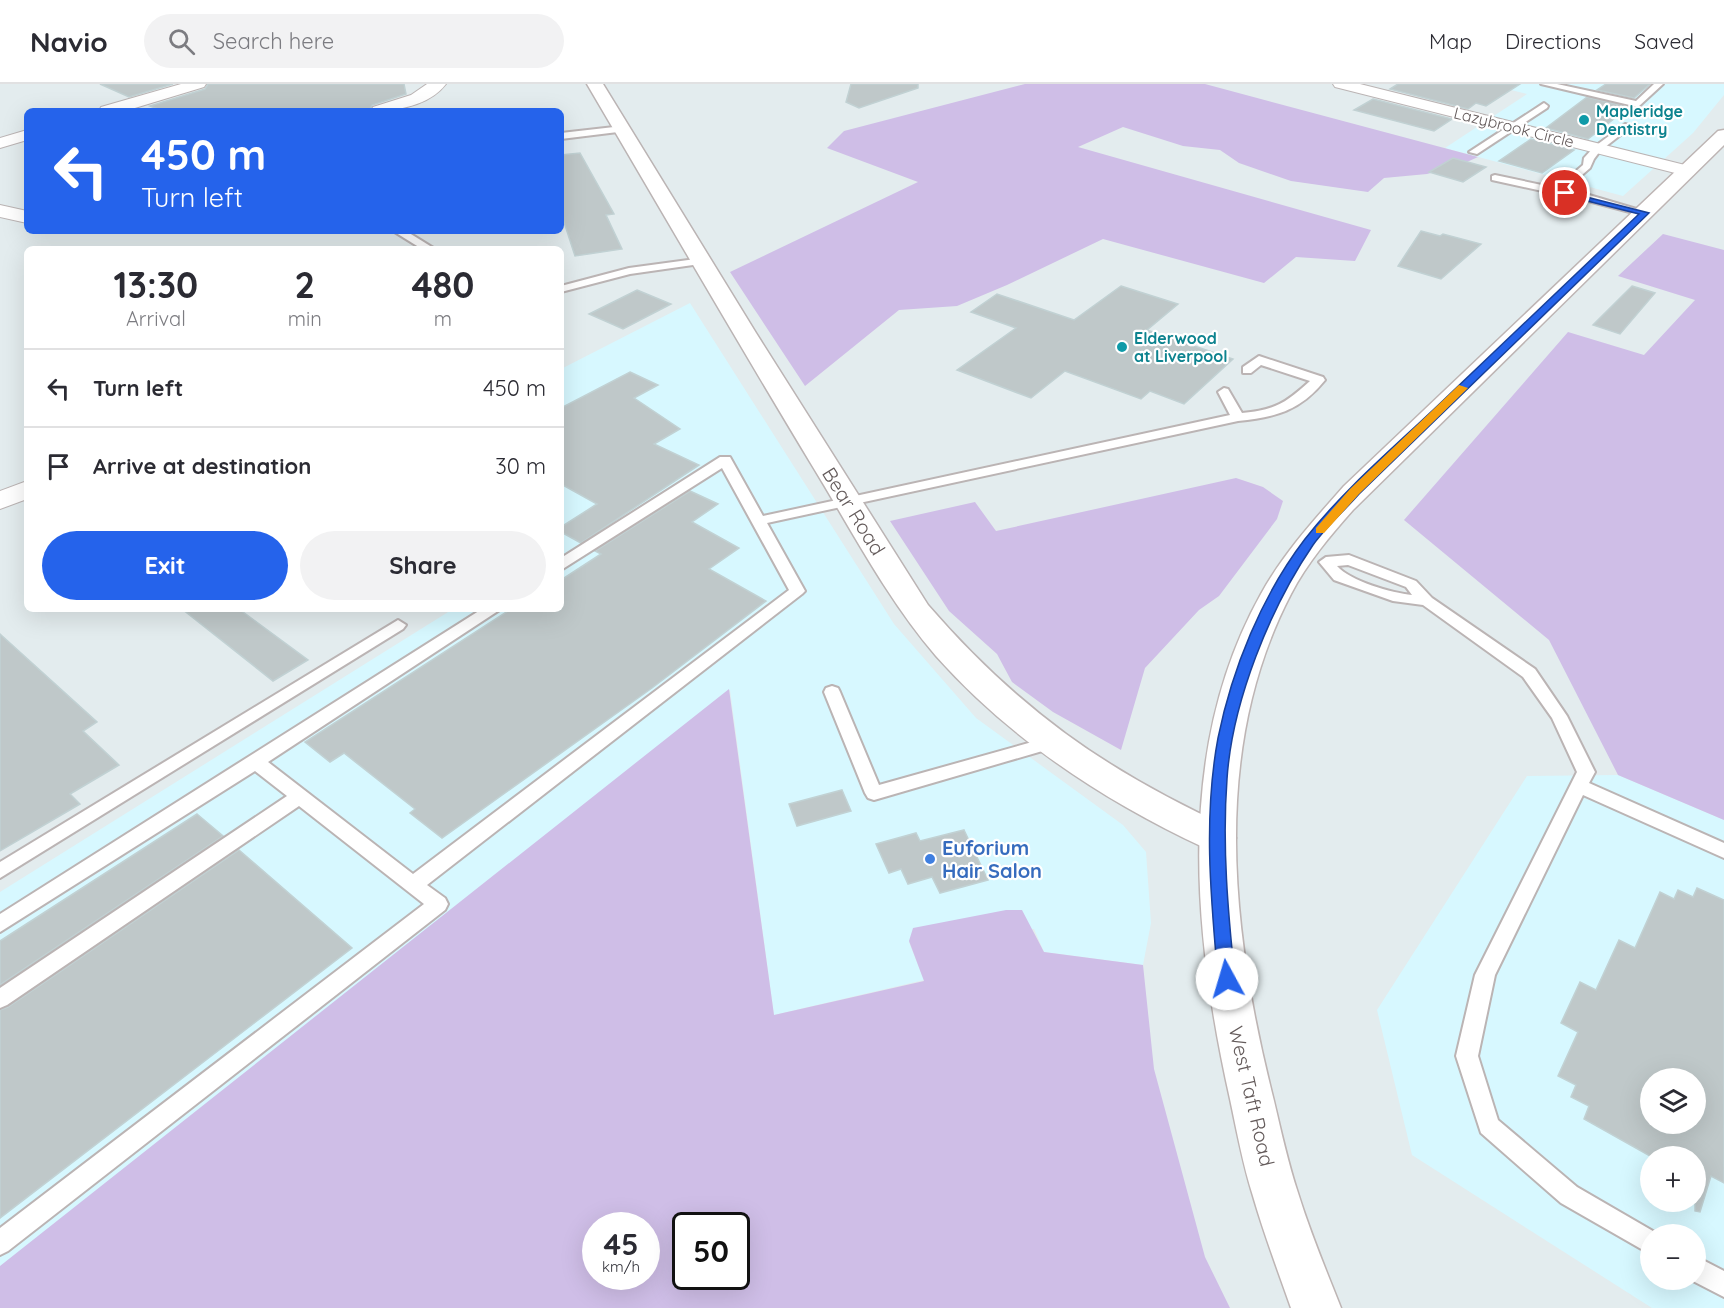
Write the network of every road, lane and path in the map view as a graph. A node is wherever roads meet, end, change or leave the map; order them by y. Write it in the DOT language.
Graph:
graph roads {
  1 [pos="198,84"];
  2 [pos="438,84"];
  3 [pos="595,84"];
  4 [pos="1341,84"];
  5 [pos="1545,84"];
  6 [pos="1659,84"];
  7 [pos="1544,106"];
  8 [pos="117,108"];
  9 [pos="388,108"];
  10 [pos="1628,126"];
  11 [pos="1513,127"];
  12 [pos="623,129"];
  13 [pos="1724,135"];
  14 [pos="24,136"];
  15 [pos="564,136"];
  16 [pos="0,142"];
  17 [pos="1597,148"];
  18 [pos="1474,152"];
  19 [pos="1687,171"];
  20 [pos="1495,178"];
  21 [pos="1572,179"];
  22 [pos="0,211"];
  23 [pos="1645,213"];
  24 [pos="24,216"];
  25 [pos="403,234"];
  26 [pos="425,246"];
  27 [pos="703,261"];
  28 [pos="564,288"];
  29 [pos="1247,370"];
  30 [pos="1224,392"];
  31 [pos="1238,417"];
  32 [pos="24,490"];
  33 [pos="0,501"];
  34 [pos="849,502"];
  35 [pos="758,520"];
  36 [pos="1314,558"];
  37 [pos="564,563"];
  38 [pos="488,612"];
  39 [pos="398,625"];
  40 [pos="832,692"];
  41 [pos="1050,743"];
  42 [pos="256,762"];
  43 [pos="1580,786"];
  44 [pos="300,796"];
  45 [pos="1218,838"];
  46 [pos="1724,851"];
  47 [pos="0,871"];
  48 [pos="413,885"];
  49 [pos="0,924"];
  50 [pos="0,999"];
  51 [pos="1640,1236"];
  52 [pos="0,1243"];
  53 [pos="1706,1274"];
  54 [pos="1724,1285"];
  55 [pos="1316,1308"];
  1 -- 8 [label="street"];
  2 -- 9 [label="street"];
  3 -- 12 [label="main road, Bear Road"];
  4 -- 11 [label="street, Lazybrook Circle"];
  5 -- 6 [label="lane"];
  7 -- 11 [label="lane"];
  10 -- 17 [label="lane"];
  11 -- 17 [label="street, Lazybrook Circle"];
  11 -- 18 [label="lane"];
  12 -- 15 [label="lane"];
  12 -- 27 [label="main road, Bear Road"];
  13 -- 19 [label="main road, West Taft Road"];
  14 -- 16 [label="street"];
  17 -- 19 [label="street, Lazybrook Circle"];
  17 -- 21 [label="lane"];
  19 -- 23 [label="main road, West Taft Road"];
  20 -- 23 [label="lane"];
  22 -- 24 [label="street"];
  23 -- 36 [label="main road, West Taft Road"];
  25 -- 26 [label="lane"];
  27 -- 28 [label="lane"];
  27 -- 34 [label="main road, Bear Road"];
  29 -- 31 [label="lane"];
  30 -- 31 [label="lane"];
  31 -- 34 [label="lane"];
  32 -- 33 [label="street"];
  34 -- 35 [label="lane"];
  34 -- 41 [label="main road, Bear Road"];
  35 -- 37 [label="lane"];
  35 -- 48 [label="lane"];
  36 -- 43 [label="lane"];
  36 -- 45 [label="main road, West Taft Road"];
  38 -- 42 [label="lane"];
  39 -- 47 [label="lane"];
  40 -- 41 [label="lane"];
  41 -- 45 [label="main road, Bear Road"];
  42 -- 44 [label="lane"];
  42 -- 49 [label="lane"];
  43 -- 46 [label="lane"];
  43 -- 51 [label="lane"];
  44 -- 48 [label="lane"];
  44 -- 50 [label="lane"];
  45 -- 55 [label="main road, West Taft Road"];
  48 -- 52 [label="lane"];
  53 -- 54 [label="lane"];
}
